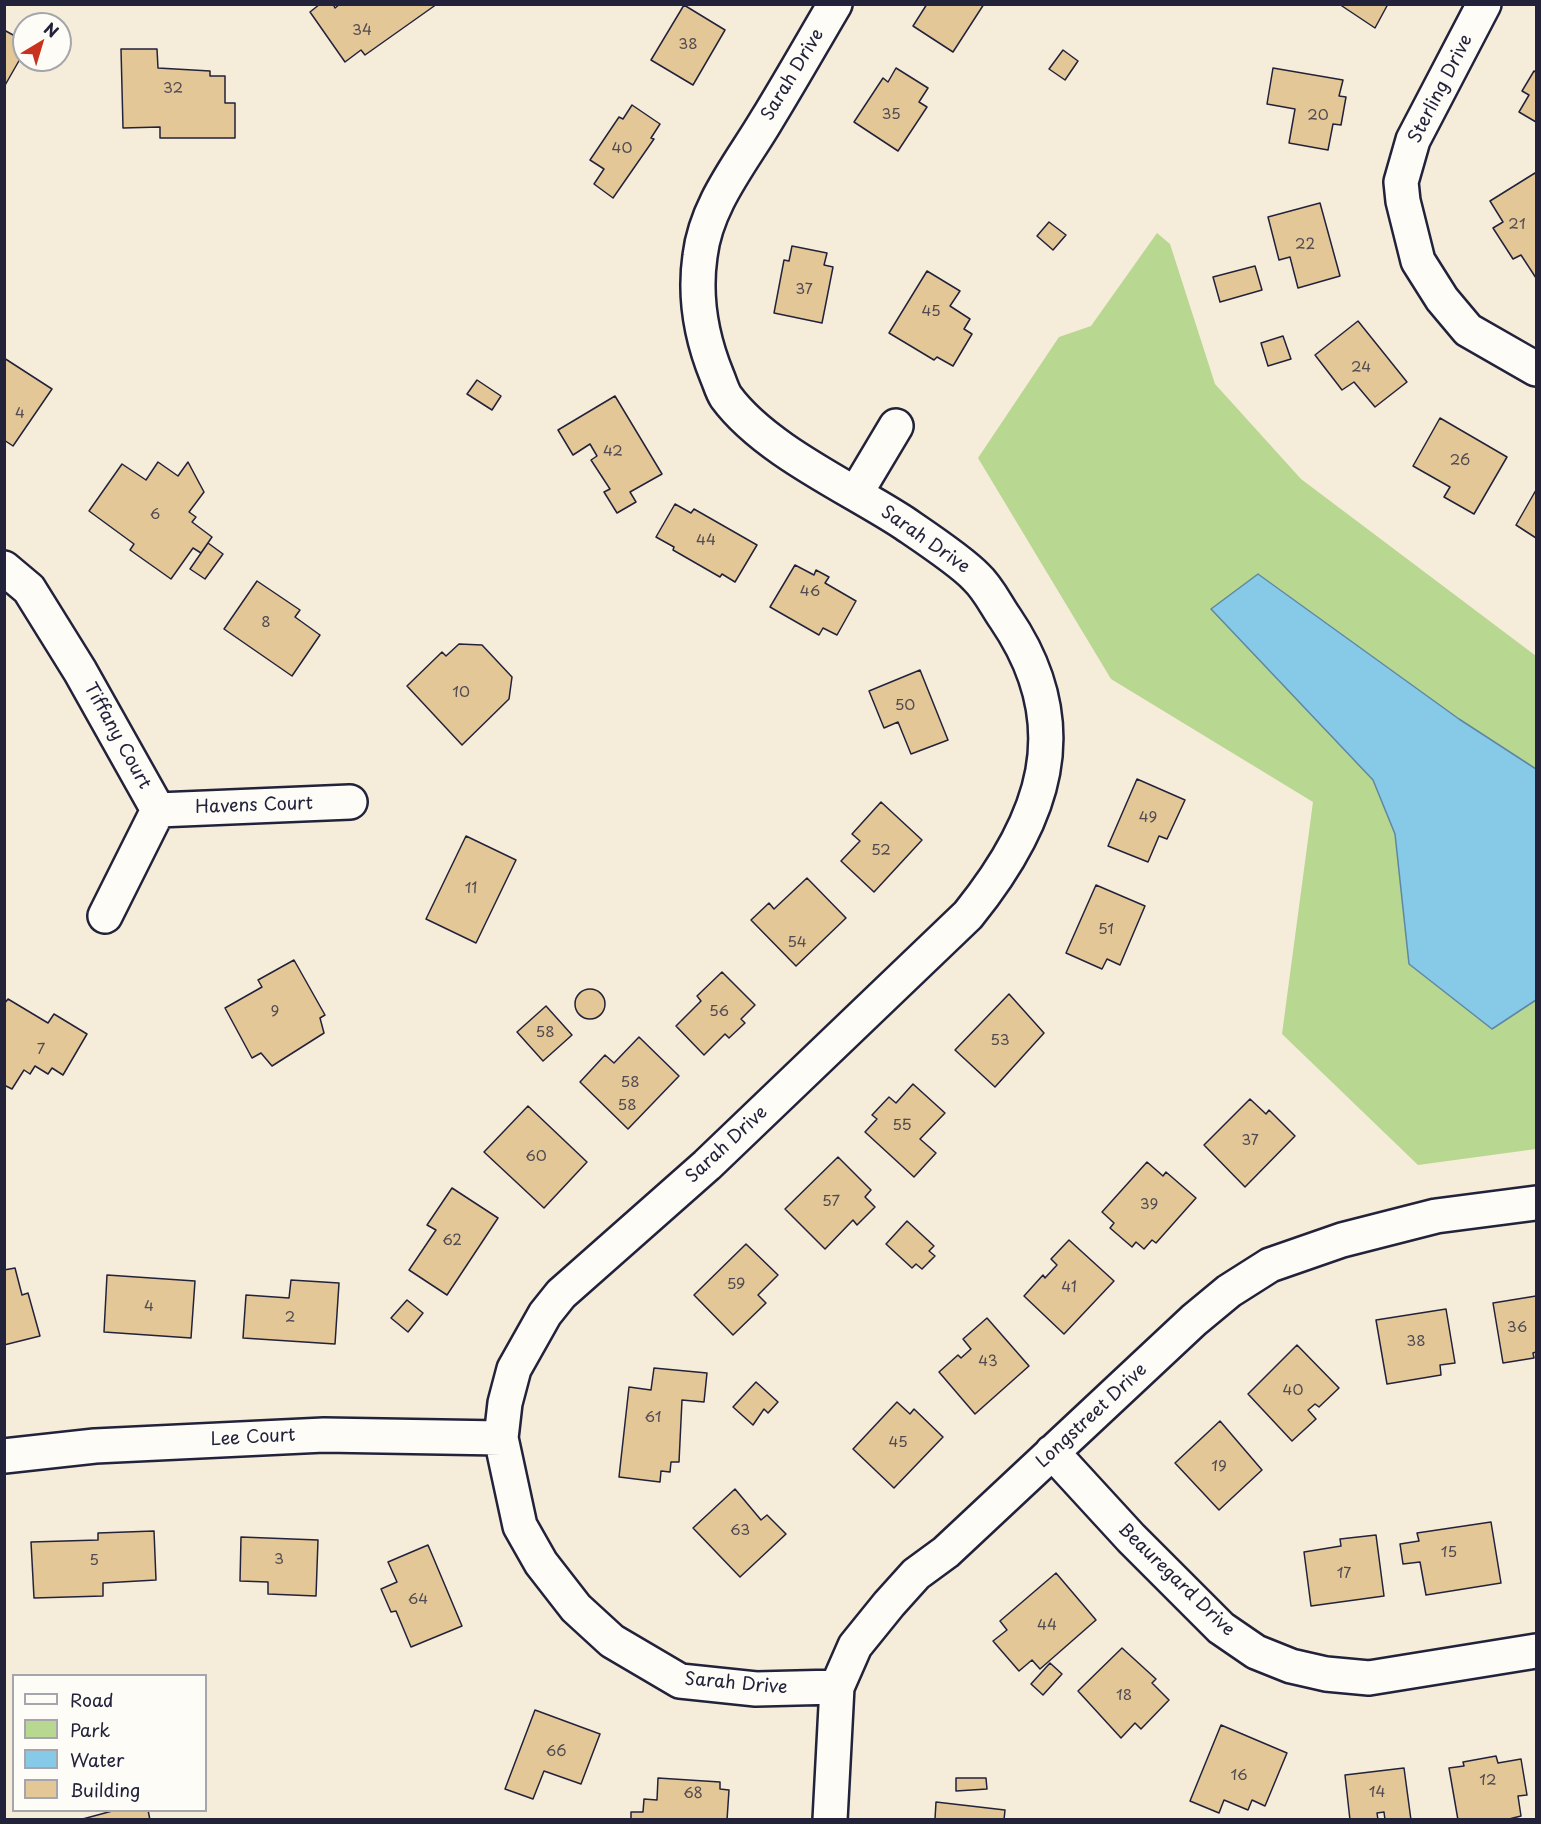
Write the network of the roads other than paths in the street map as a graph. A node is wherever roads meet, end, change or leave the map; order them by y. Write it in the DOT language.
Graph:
graph roads {
  1 [pos="835,4"];
  2 [pos="1484,4"];
  3 [pos="1536,369"];
  4 [pos="896,426"];
  5 [pos="856,493"];
  6 [pos="4,568"];
  7 [pos="350,802"];
  8 [pos="158,810"];
  9 [pos="105,916"];
  10 [pos="1536,1203"];
  11 [pos="501,1438"];
  12 [pos="1052,1452"];
  13 [pos="4,1456"];
  14 [pos="1536,1651"];
  15 [pos="837,1687"];
  16 [pos="830,1820"];
  1 -- 5 [label="street, Sarah Drive"];
  2 -- 3 [label="street, Sterling Drive"];
  4 -- 5 [label="street"];
  5 -- 11 [label="street, Sarah Drive"];
  6 -- 8 [label="street, Tiffany Court"];
  7 -- 8 [label="street, Havens Court"];
  8 -- 9 [label="street, Tiffany Court"];
  10 -- 12 [label="street, Longstreet Drive"];
  11 -- 13 [label="street, Lee Court"];
  11 -- 15 [label="street, Sarah Drive"];
  12 -- 14 [label="street, Beauregard Drive"];
  12 -- 15 [label="street, Longstreet Drive"];
  15 -- 16 [label="street, Longstreet Drive"];
}
